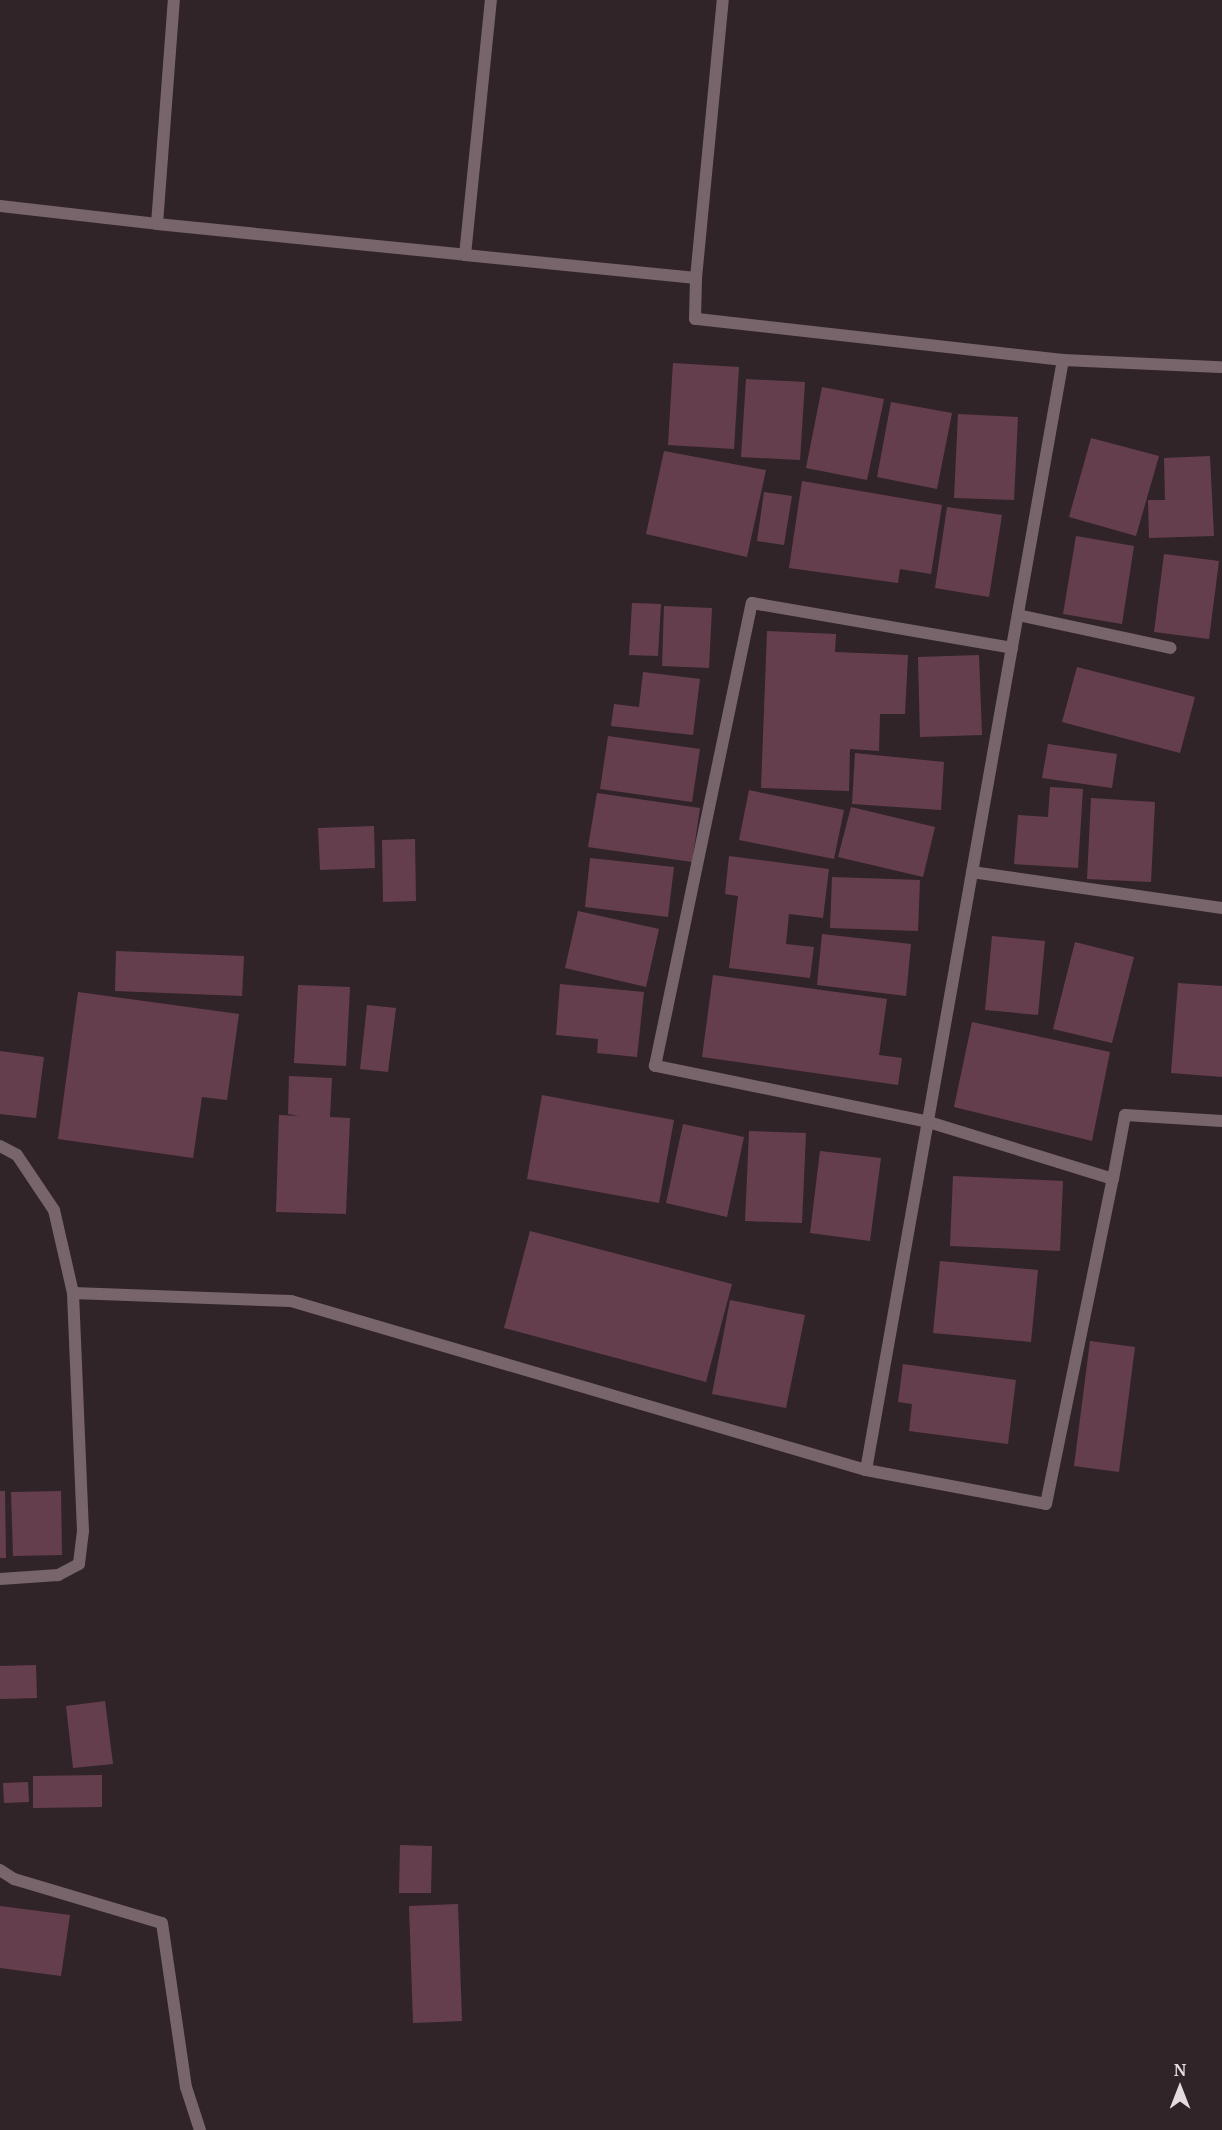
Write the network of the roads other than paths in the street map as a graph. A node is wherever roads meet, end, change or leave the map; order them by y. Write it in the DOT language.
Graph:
graph roads {
  1 [pos="174,0"];
  2 [pos="491,0"];
  3 [pos="723,0"];
  4 [pos="0,206"];
  5 [pos="157,224"];
  6 [pos="465,255"];
  7 [pos="696,278"];
  8 [pos="1063,360"];
  9 [pos="1220,367"];
  10 [pos="1017,615"];
  11 [pos="1012,648"];
  12 [pos="1170,648"];
  13 [pos="972,872"];
  14 [pos="1222,908"];
  15 [pos="1222,1121"];
  16 [pos="929,1122"];
  17 [pos="0,1146"];
  18 [pos="1113,1179"];
  19 [pos="73,1293"];
  20 [pos="866,1470"];
  21 [pos="0,1580"];
  22 [pos="0,1870"];
  23 [pos="200,2130"];
  1 -- 5 [label="street"];
  2 -- 6 [label="street"];
  3 -- 7 [label="street"];
  4 -- 5 [label="street"];
  5 -- 6 [label="street"];
  6 -- 7 [label="street"];
  7 -- 8 [label="street"];
  8 -- 9 [label="street"];
  8 -- 10 [label="street"];
  10 -- 11 [label="street"];
  10 -- 12 [label="street"];
  11 -- 13 [label="street"];
  11 -- 16 [label="street"];
  13 -- 14 [label="street"];
  13 -- 16 [label="street"];
  15 -- 18 [label="street"];
  16 -- 18 [label="street"];
  16 -- 20 [label="street"];
  17 -- 19 [label="street"];
  18 -- 20 [label="street"];
  19 -- 20 [label="street"];
  19 -- 21 [label="street"];
  22 -- 23 [label="street"];
}
